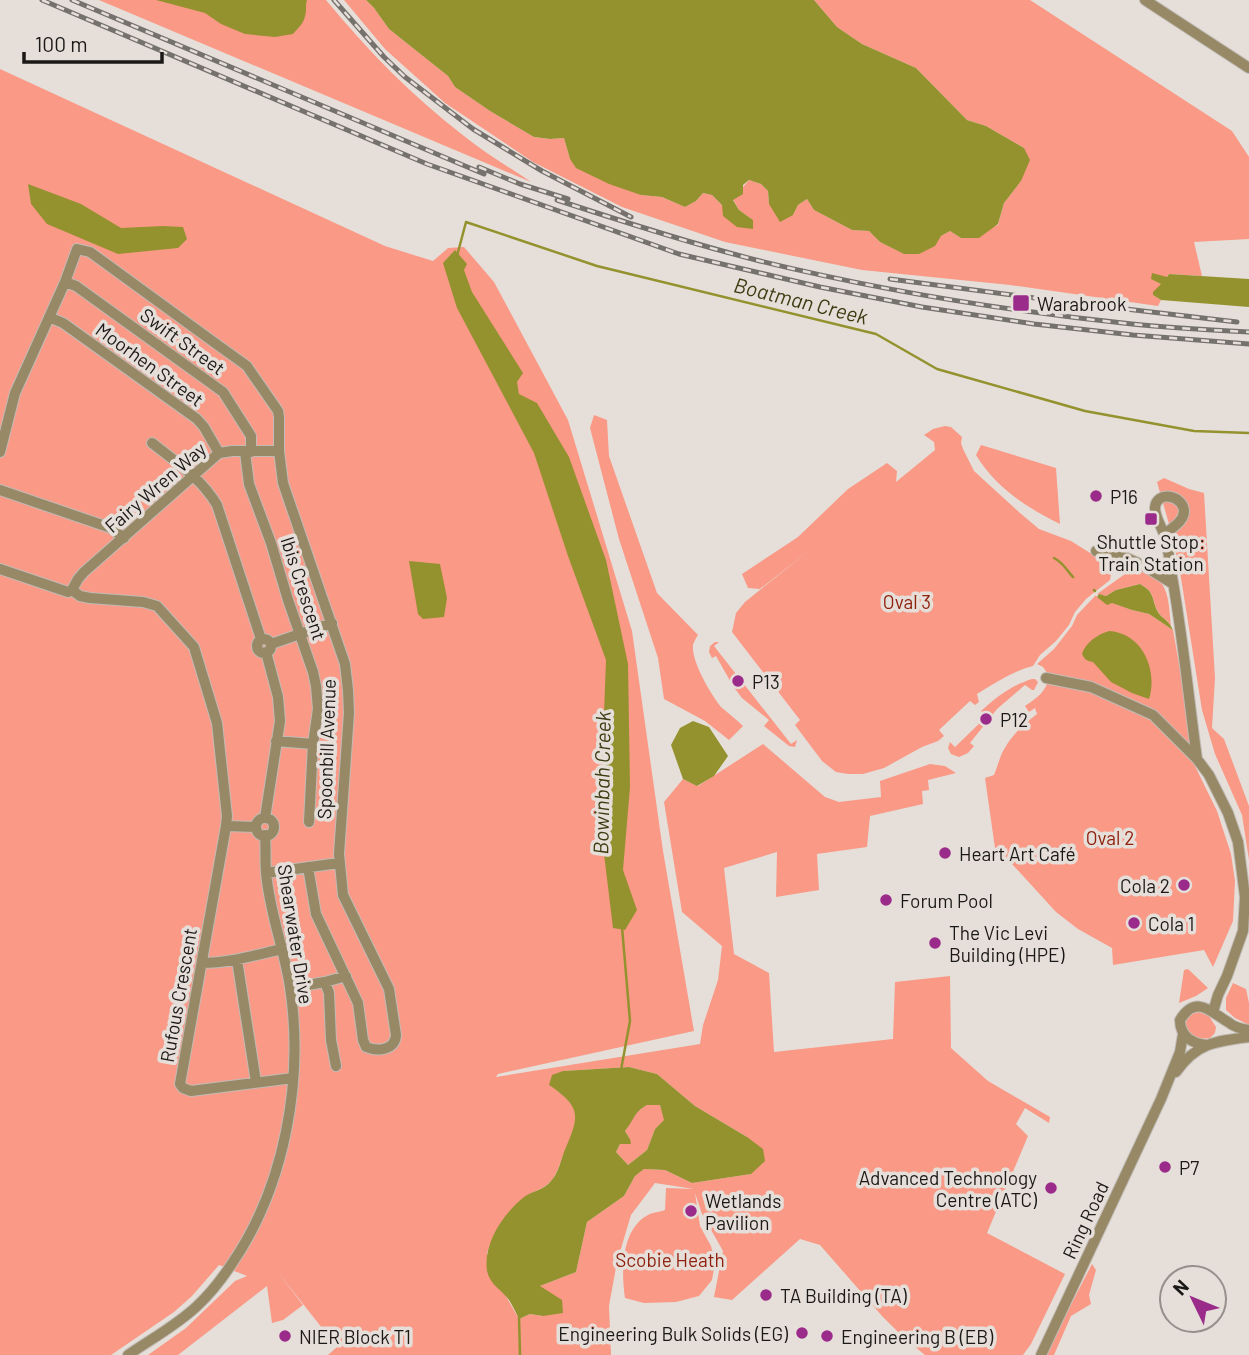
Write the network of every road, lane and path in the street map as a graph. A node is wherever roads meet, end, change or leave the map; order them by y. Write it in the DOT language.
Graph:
graph roads {
  1 [pos="1145,0"];
  2 [pos="1249,68"];
  3 [pos="65,282"];
  4 [pos="48,317"];
  5 [pos="152,443"];
  6 [pos="279,451"];
  7 [pos="0,452"];
  8 [pos="248,452"];
  9 [pos="219,453"];
  10 [pos="194,476"];
  11 [pos="0,490"];
  12 [pos="1164,535"];
  13 [pos="124,538"];
  14 [pos="1096,551"];
  15 [pos="0,569"];
  16 [pos="1173,584"];
  17 [pos="72,590"];
  18 [pos="332,623"];
  19 [pos="300,634"];
  20 [pos="266,645"];
  21 [pos="1045,678"];
  22 [pos="276,741"];
  23 [pos="313,744"];
  24 [pos="1197,758"];
  25 [pos="309,822"];
  26 [pos="226,826"];
  27 [pos="260,831"];
  28 [pos="339,863"];
  29 [pos="308,867"];
  30 [pos="266,873"];
  31 [pos="282,949"];
  32 [pos="237,960"];
  33 [pos="202,963"];
  34 [pos="346,976"];
  35 [pos="325,982"];
  36 [pos="290,988"];
  37 [pos="1210,1011"];
  38 [pos="1249,1030"];
  39 [pos="1184,1034"];
  40 [pos="1249,1037"];
  41 [pos="1209,1044"];
  42 [pos="336,1066"];
  43 [pos="293,1078"];
  44 [pos="256,1082"];
  45 [pos="1161,1099"];
  46 [pos="128,1355"];
  47 [pos="1041,1355"];
  1 -- 2 [label="street"];
  3 -- 4 [label="street"];
  3 -- 6 [label="street, Spoonbill Avenue"];
  3 -- 8 [label="street, Swift Street"];
  4 -- 7 [label="street"];
  4 -- 9 [label="street, Moorhen Street"];
  5 -- 10 [label="street"];
  6 -- 8 [label="street, Fairy Wren Way"];
  6 -- 18 [label="street, Spoonbill Avenue"];
  8 -- 9 [label="street, Fairy Wren Way"];
  8 -- 19 [label="street, Ibis Crescent"];
  9 -- 10 [label="street, Fairy Wren Way"];
  10 -- 13 [label="street, Fairy Wren Way"];
  10 -- 20 [label="street"];
  11 -- 13 [label="street"];
  12 -- 16 [label="street"];
  13 -- 17 [label="street, Fairy Wren Way"];
  14 -- 16 [label="street"];
  15 -- 17 [label="street, Rufous Crescent"];
  16 -- 24 [label="street"];
  17 -- 26 [label="street, Rufous Crescent"];
  18 -- 19 [label="street"];
  18 -- 28 [label="street, Spoonbill Avenue"];
  19 -- 20 [label="street"];
  19 -- 23 [label="street, Ibis Crescent"];
  20 -- 22 [label="street"];
  21 -- 24 [label="street"];
  22 -- 23 [label="street"];
  22 -- 27 [label="street, Shearwater Drive"];
  23 -- 25 [label="street, Ibis Crescent"];
  24 -- 37 [label="street"];
  26 -- 27 [label="street"];
  26 -- 33 [label="street, Rufous Crescent"];
  27 -- 30 [label="street, Shearwater Drive"];
  28 -- 29 [label="street"];
  28 -- 34 [label="street, Spoonbill Avenue"];
  29 -- 30 [label="street"];
  29 -- 34 [label="street, Spoonbill Avenue"];
  30 -- 31 [label="street, Shearwater Drive"];
  31 -- 32 [label="street"];
  31 -- 36 [label="street, Shearwater Drive"];
  32 -- 33 [label="street"];
  32 -- 44 [label="street"];
  33 -- 44 [label="street, Rufous Crescent"];
  34 -- 35 [label="street"];
  35 -- 36 [label="street"];
  35 -- 42 [label="street"];
  36 -- 43 [label="street, Shearwater Drive"];
  37 -- 38 [label="street"];
  37 -- 39 [label="street, Ring Road"];
  37 -- 41 [label="street"];
  39 -- 41 [label="street"];
  39 -- 45 [label="street, Ring Road"];
  40 -- 41 [label="street"];
  41 -- 45 [label="street, Ring Road"];
  43 -- 44 [label="street, Rufous Crescent"];
  43 -- 46 [label="street, Shearwater Drive"];
  45 -- 47 [label="street, Ring Road"];
}
